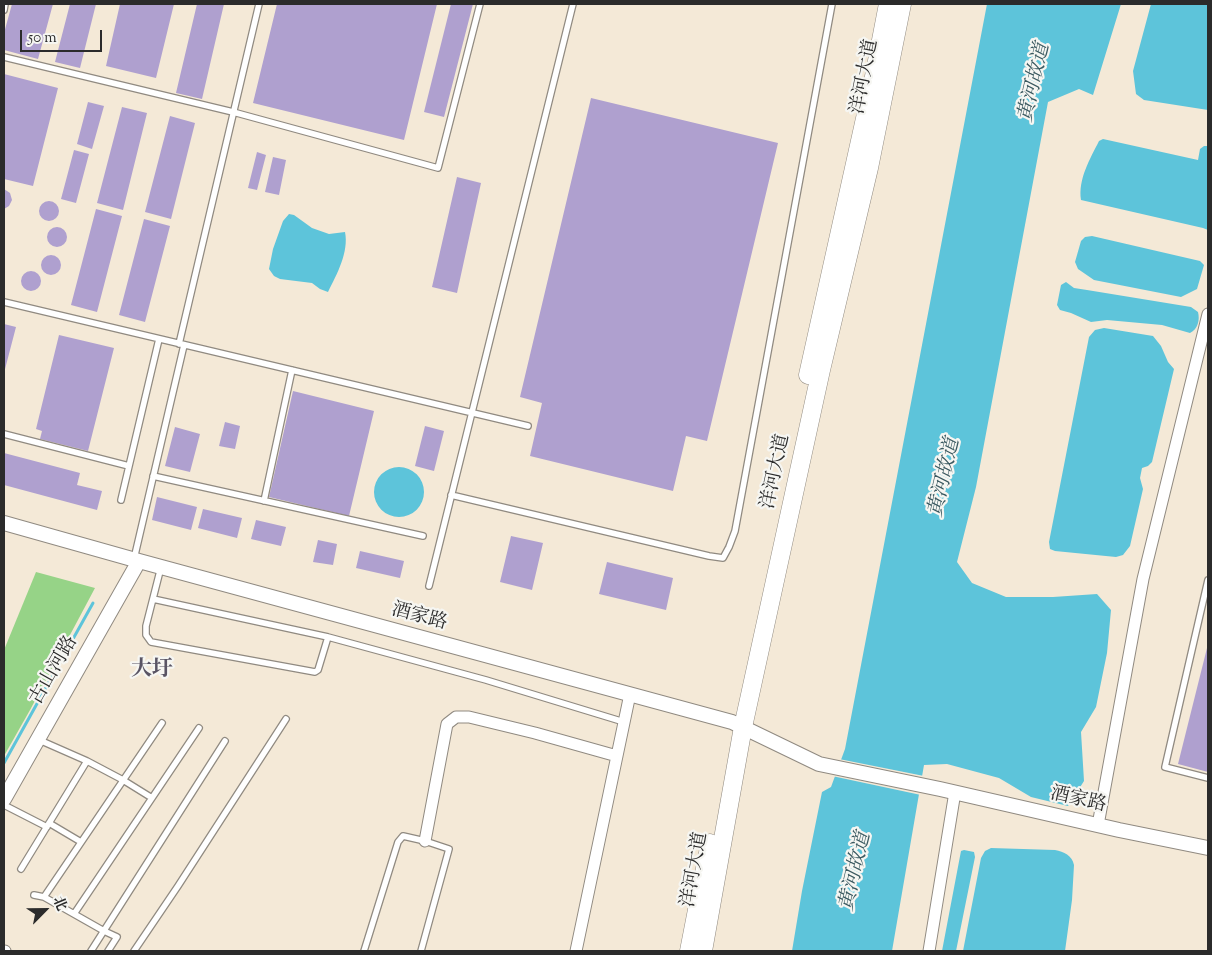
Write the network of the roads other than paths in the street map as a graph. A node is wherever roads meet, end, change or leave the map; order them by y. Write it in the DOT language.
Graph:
graph roads {
  1 [pos="5,4"];
  2 [pos="259,4"];
  3 [pos="480,4"];
  4 [pos="573,4"];
  5 [pos="832,4"];
  6 [pos="888,4"];
  7 [pos="902,4"];
  8 [pos="4,10"];
  9 [pos="4,57"];
  10 [pos="233,112"];
  11 [pos="4,302"];
  12 [pos="1208,314"];
  13 [pos="159,339"];
  14 [pos="182,345"];
  15 [pos="292,370"];
  16 [pos="472,412"];
  17 [pos="528,426"];
  18 [pos="4,434"];
  19 [pos="129,466"];
  20 [pos="153,476"];
  21 [pos="451,495"];
  22 [pos="121,500"];
  23 [pos="264,501"];
  24 [pos="4,523"];
  25 [pos="423,536"];
  26 [pos="136,560"];
  27 [pos="161,567"];
  28 [pos="1208,580"];
  29 [pos="429,586"];
  30 [pos="153,599"];
  31 [pos="328,637"];
  32 [pos="630,694"];
  33 [pos="286,719"];
  34 [pos="624,722"];
  35 [pos="162,723"];
  36 [pos="738,725"];
  37 [pos="199,728"];
  38 [pos="37,739"];
  39 [pos="224,741"];
  40 [pos="617,756"];
  41 [pos="87,760"];
  42 [pos="1208,778"];
  43 [pos="124,780"];
  44 [pos="954,792"];
  45 [pos="152,798"];
  46 [pos="4,799"];
  47 [pos="4,805"];
  48 [pos="48,825"];
  49 [pos="1098,825"];
  50 [pos="425,841"];
  51 [pos="81,842"];
  52 [pos="1208,848"];
  53 [pos="21,868"];
  54 [pos="34,895"];
  55 [pos="44,897"];
  56 [pos="74,914"];
  57 [pos="104,931"];
  58 [pos="91,951"];
  59 [pos="108,951"];
  60 [pos="134,951"];
  61 [pos="364,951"];
  62 [pos="420,951"];
  63 [pos="576,951"];
  64 [pos="689,951"];
  65 [pos="703,951"];
  66 [pos="930,951"];
  1 -- 8 [label="lane"];
  2 -- 10 [label="lane"];
  3 -- 10 [label="lane"];
  4 -- 16 [label="lane"];
  5 -- 21 [label="lane"];
  6 -- 36 [label="main road, 洋河大道"];
  7 -- 36 [label="main road, 洋河大道"];
  9 -- 10 [label="lane"];
  10 -- 14 [label="lane"];
  11 -- 13 [label="lane"];
  12 -- 49 [label="street"];
  13 -- 14 [label="lane"];
  13 -- 19 [label="lane"];
  14 -- 15 [label="lane"];
  14 -- 20 [label="lane"];
  15 -- 16 [label="lane"];
  15 -- 23 [label="lane"];
  16 -- 17 [label="lane"];
  16 -- 21 [label="lane"];
  18 -- 19 [label="lane"];
  19 -- 22 [label="lane"];
  20 -- 23 [label="lane"];
  20 -- 26 [label="lane"];
  21 -- 29 [label="lane"];
  23 -- 25 [label="lane"];
  24 -- 26 [label="street, 酒家路"];
  26 -- 27 [label="street, 酒家路"];
  26 -- 38 [label="street, 古山河路"];
  27 -- 30 [label="lane"];
  27 -- 32 [label="street, 酒家路"];
  28 -- 42 [label="lane"];
  30 -- 31 [label="lane"];
  30 -- 31 [label="lane"];
  31 -- 34 [label="lane"];
  32 -- 34 [label="street"];
  32 -- 36 [label="street, 酒家路"];
  33 -- 60 [label="lane"];
  34 -- 40 [label="street"];
  35 -- 43 [label="lane"];
  36 -- 44 [label="street, 酒家路"];
  36 -- 64 [label="main road, 洋河大道"];
  36 -- 65 [label="main road, 洋河大道"];
  37 -- 45 [label="lane"];
  38 -- 41 [label="lane"];
  38 -- 46 [label="street, 古山河路"];
  39 -- 57 [label="lane"];
  40 -- 50 [label="street"];
  40 -- 63 [label="street"];
  41 -- 43 [label="lane"];
  41 -- 48 [label="lane"];
  43 -- 45 [label="lane"];
  43 -- 51 [label="lane"];
  44 -- 49 [label="street, 酒家路"];
  44 -- 66 [label="street"];
  45 -- 56 [label="lane"];
  47 -- 48 [label="lane"];
  48 -- 51 [label="lane"];
  48 -- 53 [label="lane"];
  49 -- 52 [label="street, 酒家路"];
  50 -- 61 [label="lane"];
  50 -- 62 [label="lane"];
  51 -- 55 [label="lane"];
  54 -- 55 [label="lane"];
  55 -- 56 [label="lane"];
  56 -- 57 [label="lane"];
  57 -- 58 [label="lane"];
  57 -- 59 [label="lane"];
}
